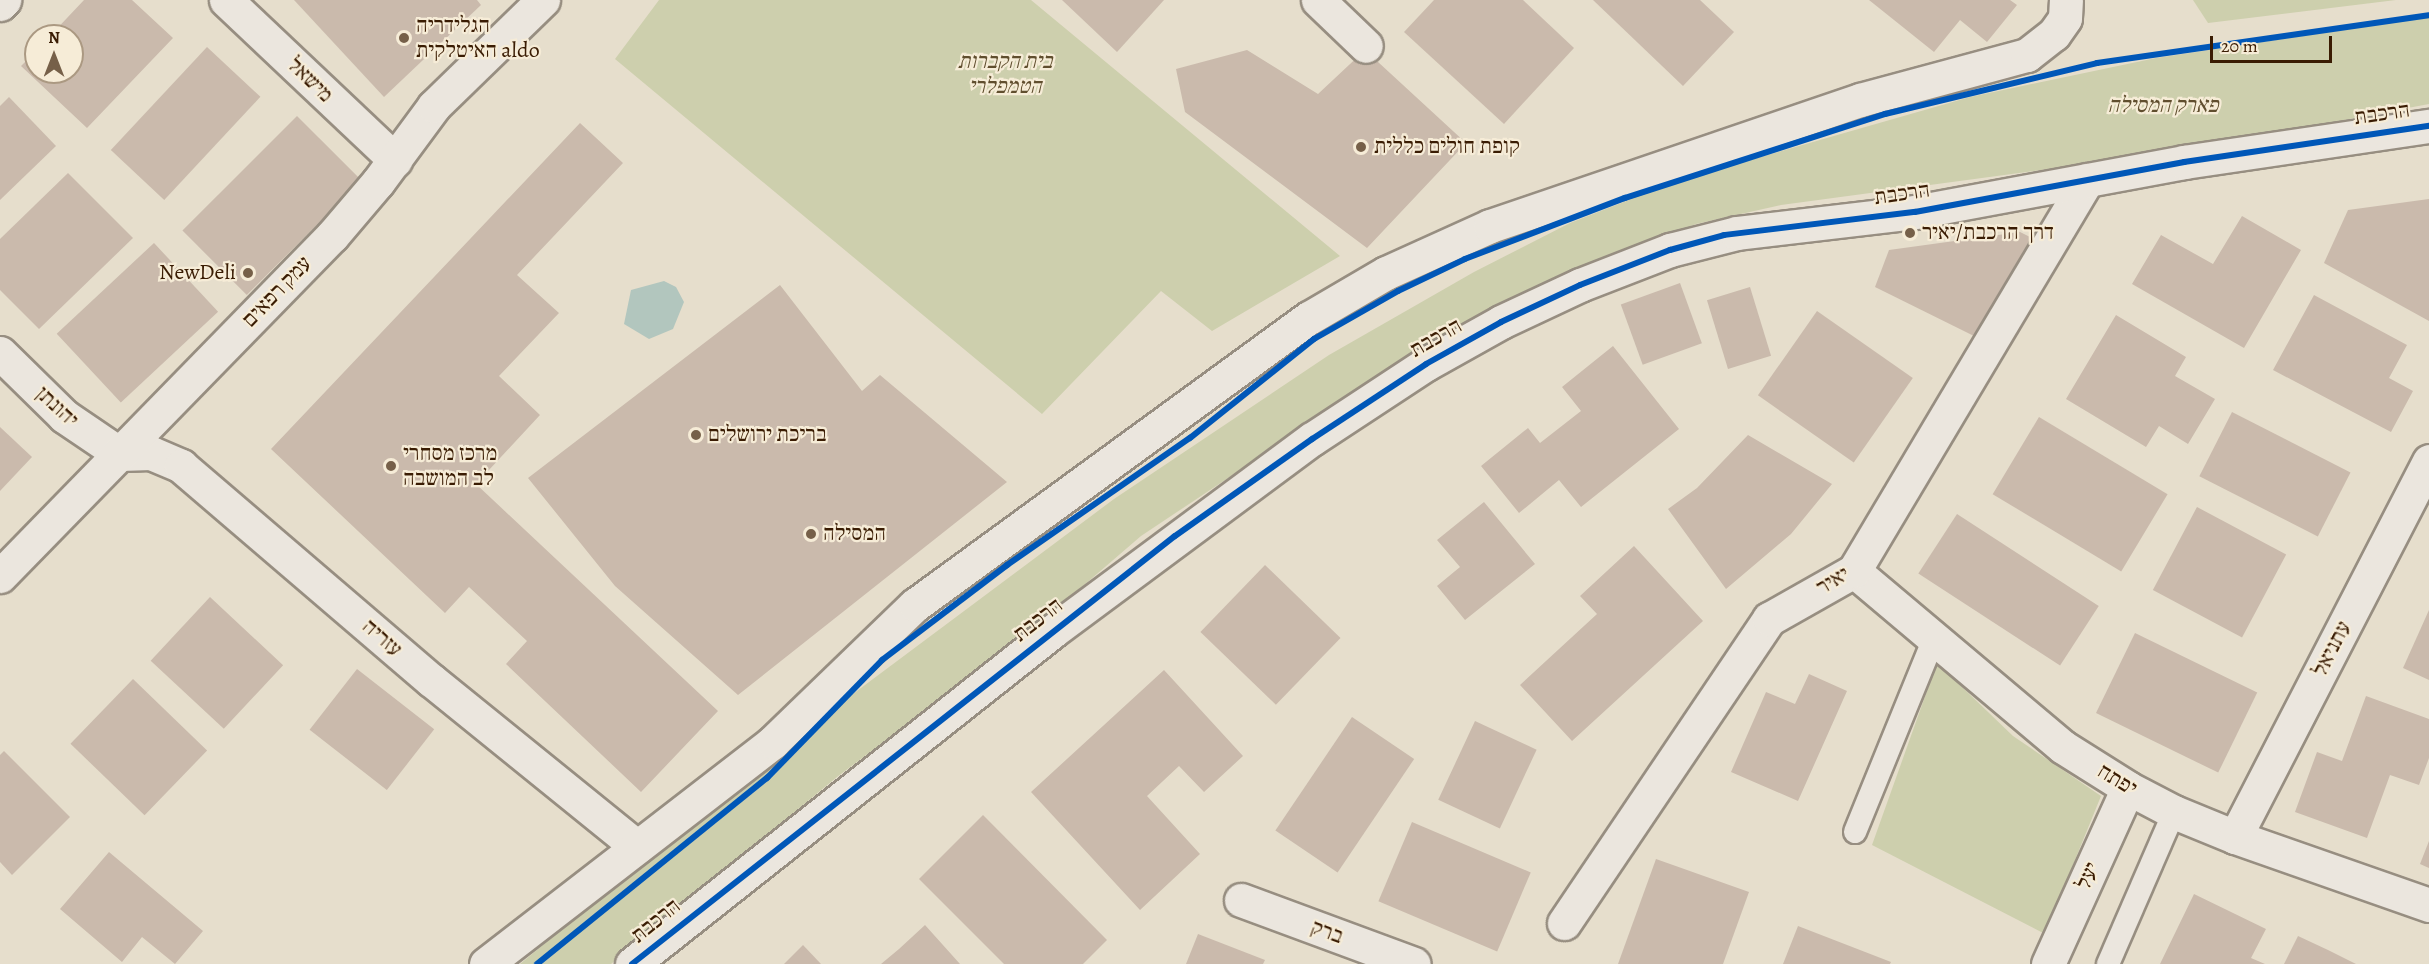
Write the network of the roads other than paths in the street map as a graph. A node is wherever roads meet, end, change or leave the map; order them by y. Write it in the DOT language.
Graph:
graph roads {
  1 [pos="4,0"];
  2 [pos="226,0"];
  3 [pos="543,0"];
  4 [pos="1318,0"];
  5 [pos="0,4"];
  6 [pos="2065,9"];
  7 [pos="1366,46"];
  8 [pos="2429,126"];
  9 [pos="395,160"];
  10 [pos="2087,180"];
  11 [pos="0,352"];
  12 [pos="120,454"];
  13 [pos="2429,461"];
  14 [pos="1854,571"];
  15 [pos="0,576"];
  16 [pos="1934,638"];
  17 [pos="2128,788"];
  18 [pos="2174,813"];
  19 [pos="1855,832"];
  20 [pos="2235,837"];
  21 [pos="637,847"];
  22 [pos="1240,900"];
  23 [pos="2429,905"];
  24 [pos="1564,923"];
  25 [pos="2055,963"];
  26 [pos="486,964"];
  27 [pos="632,964"];
  28 [pos="1414,964"];
  29 [pos="2108,964"];
  1 -- 5 [label="street"];
  2 -- 9 [label="street, מישאל"];
  3 -- 9 [label="street, עמק רפאים"];
  4 -- 7 [label="street"];
  6 -- 21 [label="street"];
  8 -- 10 [label="street, הרכבת"];
  9 -- 12 [label="street, עמק רפאים"];
  10 -- 14 [label="street, יאיר"];
  10 -- 27 [label="street, הרכבת"];
  11 -- 12 [label="street, יהונתן"];
  12 -- 15 [label="street, עמק רפאים"];
  12 -- 21 [label="street, עזריה"];
  13 -- 20 [label="street, עתניאל"];
  14 -- 16 [label="street, יפתח"];
  14 -- 24 [label="street, יאיר"];
  16 -- 17 [label="street, יפתח"];
  16 -- 19 [label="lane"];
  17 -- 18 [label="street, יפתח"];
  17 -- 25 [label="street, יעל"];
  18 -- 20 [label="street, יפתח"];
  18 -- 29 [label="lane"];
  20 -- 23 [label="street, יפתח"];
  21 -- 26 [label="street"];
  22 -- 28 [label="street, ברק"];
}
